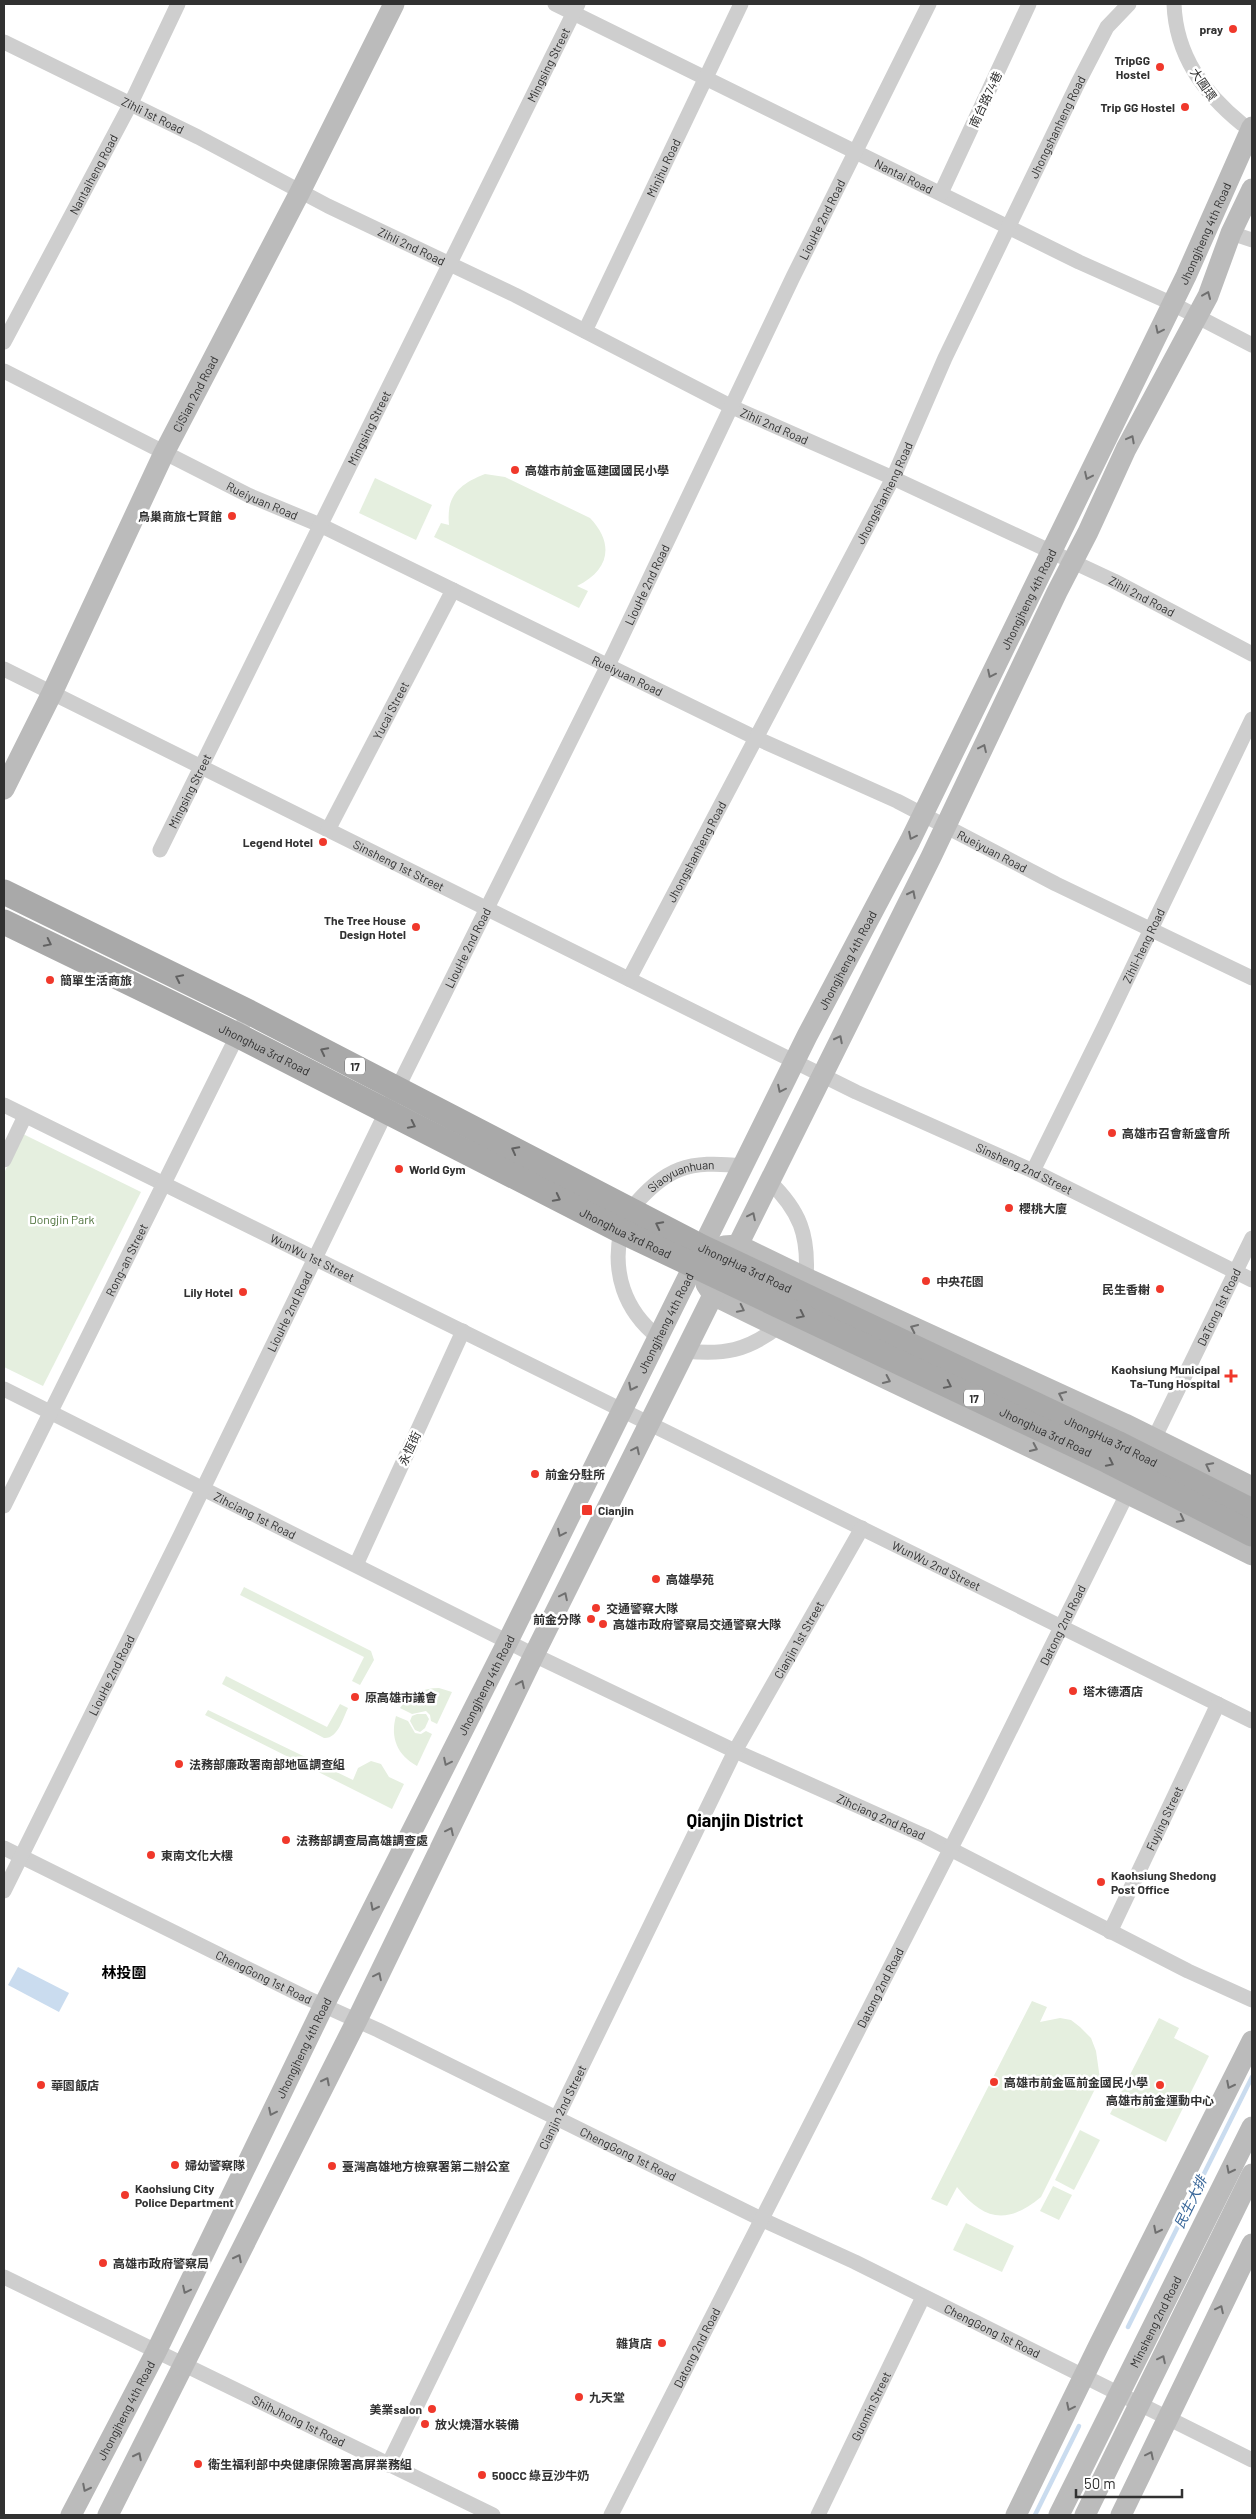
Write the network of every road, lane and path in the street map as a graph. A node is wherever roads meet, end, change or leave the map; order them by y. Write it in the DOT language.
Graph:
graph roads {
  1 [pos="178,4"];
  2 [pos="394,4"];
  3 [pos="555,4"];
  4 [pos="741,4"];
  5 [pos="929,4"];
  6 [pos="1029,4"];
  7 [pos="1129,4"];
  8 [pos="1174,4"];
  9 [pos="576,8"];
  10 [pos="4,42"];
  11 [pos="704,77"];
  12 [pos="131,103"];
  13 [pos="1247,125"];
  14 [pos="856,152"];
  15 [pos="1252,189"];
  16 [pos="300,192"];
  17 [pos="940,193"];
  18 [pos="1007,226"];
  19 [pos="1231,232"];
  20 [pos="1252,240"];
  21 [pos="450,264"];
  22 [pos="1173,304"];
  23 [pos="1197,316"];
  24 [pos="585,331"];
  25 [pos="4,342"];
  26 [pos="1252,345"];
  27 [pos="4,371"];
  28 [pos="732,406"];
  29 [pos="164,453"];
  30 [pos="893,478"];
  31 [pos="320,525"];
  32 [pos="1051,552"];
  33 [pos="1073,562"];
  34 [pos="453,590"];
  35 [pos="1252,654"];
  36 [pos="608,666"];
  37 [pos="4,670"];
  38 [pos="52,694"];
  39 [pos="1252,719"];
  40 [pos="756,738"];
  41 [pos="200,767"];
  42 [pos="4,789"];
  43 [pos="923,814"];
  44 [pos="946,826"];
  45 [pos="328,830"];
  46 [pos="160,850"];
  47 [pos="4,892"];
  48 [pos="488,910"];
  49 [pos="4,922"];
  50 [pos="1151,931"];
  51 [pos="1252,978"];
  52 [pos="630,979"];
  53 [pos="249,1012"];
  54 [pos="237,1035"];
  55 [pos="795,1061"];
  56 [pos="821,1074"];
  57 [pos="398,1088"];
  58 [pos="4,1105"];
  59 [pos="386,1112"];
  60 [pos="25,1116"];
  61 [pos="4,1160"];
  62 [pos="743,1166"];
  63 [pos="1032,1171"];
  64 [pos="769,1181"];
  65 [pos="164,1184"];
  66 [pos="625,1220"];
  67 [pos="1252,1238"];
  68 [pos="698,1256"];
  69 [pos="314,1258"];
  70 [pos="726,1269"];
  71 [pos="1236,1272"];
  72 [pos="806,1278"];
  73 [pos="1252,1280"];
  74 [pos="778,1327"];
  75 [pos="463,1331"];
  76 [pos="658,1337"];
  77 [pos="685,1351"];
  78 [pos="4,1389"];
  79 [pos="621,1409"];
  80 [pos="50,1412"];
  81 [pos="650,1423"];
  82 [pos="1141,1466"];
  83 [pos="202,1488"];
  84 [pos="1252,1488"];
  85 [pos="4,1506"];
  86 [pos="1252,1511"];
  87 [pos="862,1528"];
  88 [pos="1252,1534"];
  89 [pos="1252,1554"];
  90 [pos="356,1564"];
  91 [pos="1061,1627"];
  92 [pos="508,1641"];
  93 [pos="534,1655"];
  94 [pos="1218,1704"];
  95 [pos="1252,1721"];
  96 [pos="735,1751"];
  97 [pos="4,1848"];
  98 [pos="950,1850"];
  99 [pos="22,1857"];
  100 [pos="4,1891"];
  101 [pos="1110,1932"];
  102 [pos="1252,2000"];
  103 [pos="324,2005"];
  104 [pos="357,2020"];
  105 [pos="1252,2041"];
  106 [pos="556,2118"];
  107 [pos="1252,2127"];
  108 [pos="1252,2174"];
  109 [pos="761,2219"];
  110 [pos="1252,2244"];
  111 [pos="4,2277"];
  112 [pos="923,2296"];
  113 [pos="156,2352"];
  114 [pos="185,2364"];
  115 [pos="1085,2376"];
  116 [pos="1119,2393"];
  117 [pos="1141,2403"];
  118 [pos="1169,2417"];
  119 [pos="1252,2460"];
  120 [pos="388,2465"];
  121 [pos="72,2515"];
  122 [pos="108,2515"];
  123 [pos="493,2515"];
  124 [pos="611,2515"];
  125 [pos="818,2515"];
  126 [pos="1016,2515"];
  127 [pos="1059,2515"];
  128 [pos="1085,2515"];
  129 [pos="1121,2515"];
  1 -- 12 [label="street, Nantaiheng Road"];
  2 -- 16 [label="street, CiSian 2nd Road"];
  3 -- 9 [label="street, Nantai Road"];
  4 -- 11 [label="street, Minjhu Road"];
  5 -- 14 [label="street, LiouHe 2nd Road"];
  6 -- 17 [label="street, 南台路74巷"];
  7 -- 18 [label="street, Jhongshanheng Road"];
  8 -- 13 [label="street, 大圓環"];
  9 -- 11 [label="street, Nantai Road"];
  9 -- 21 [label="street, Mingsing Street"];
  10 -- 12 [label="street, Zihli 1st Road"];
  11 -- 14 [label="street, Nantai Road"];
  11 -- 24 [label="street, Minjhu Road"];
  12 -- 16 [label="street, Zihli 1st Road"];
  12 -- 25 [label="street, Nantaiheng Road"];
  13 -- 22 [label="street, Jhongjheng 4th Road"];
  14 -- 17 [label="street, Nantai Road"];
  14 -- 28 [label="street, LiouHe 2nd Road"];
  15 -- 19 [label="street, Jhongjheng 4th Road"];
  16 -- 21 [label="street, Zihli 2nd Road"];
  16 -- 29 [label="street, CiSian 2nd Road"];
  17 -- 18 [label="street, Nantai Road"];
  18 -- 22 [label="street, Nantai Road"];
  18 -- 30 [label="street, Jhongshanheng Road"];
  19 -- 20 [label="street"];
  23 -- 19 [label="street, Jhongjheng 4th Road, one-way"];
  21 -- 24 [label="street, Zihli 2nd Road"];
  21 -- 31 [label="street, Mingsing Street"];
  22 -- 23 [label="street, Nantai Road"];
  22 -- 32 [label="street, Jhongjheng 4th Road, one-way"];
  23 -- 26 [label="street, Nantai Road"];
  33 -- 23 [label="street, Jhongjheng 4th Road, one-way"];
  24 -- 28 [label="street, Zihli 2nd Road"];
  27 -- 29 [label="street, Rueiyuan Road"];
  28 -- 30 [label="street, Zihli 2nd Road"];
  28 -- 36 [label="street, LiouHe 2nd Road"];
  29 -- 31 [label="street, Rueiyuan Road"];
  29 -- 38 [label="street, CiSian 2nd Road"];
  30 -- 32 [label="street, Zihli 2nd Road"];
  30 -- 40 [label="street, Jhongshanheng Road"];
  31 -- 34 [label="street, Rueiyuan Road"];
  31 -- 41 [label="street, Mingsing Street"];
  32 -- 33 [label="street, Zihli 2nd Road"];
  32 -- 43 [label="street, Jhongjheng 4th Road, one-way"];
  33 -- 35 [label="street, Zihli 2nd Road"];
  44 -- 33 [label="street, Jhongjheng 4th Road, one-way"];
  34 -- 36 [label="street, Rueiyuan Road"];
  34 -- 45 [label="street, Yucai Street"];
  36 -- 40 [label="street, Rueiyuan Road"];
  36 -- 48 [label="street, LiouHe 2nd Road"];
  37 -- 38 [label="street, Sinsheng 1st Street"];
  38 -- 41 [label="street, Sinsheng 1st Street"];
  38 -- 42 [label="street, CiSian 2nd Road"];
  39 -- 50 [label="street, Zihli-heng Road"];
  40 -- 43 [label="street, Rueiyuan Road"];
  40 -- 52 [label="street, Jhongshanheng Road"];
  41 -- 45 [label="street, Sinsheng 1st Street"];
  41 -- 46 [label="street, Mingsing Street"];
  43 -- 44 [label="street, Rueiyuan Road"];
  43 -- 55 [label="street, Jhongjheng 4th Road, one-way"];
  44 -- 50 [label="street, Rueiyuan Road"];
  56 -- 44 [label="street, Jhongjheng 4th Road, one-way"];
  45 -- 48 [label="street, Sinsheng 1st Street"];
  53 -- 47 [label="main road, Jhonghua 3rd Road / 17, one-way"];
  48 -- 52 [label="street, Sinsheng 1st Street"];
  48 -- 57 [label="street, LiouHe 2nd Road"];
  49 -- 54 [label="main road, Jhonghua 3rd Road / 17, one-way"];
  50 -- 51 [label="street, Rueiyuan Road"];
  50 -- 63 [label="street, Zihli-heng Road"];
  52 -- 55 [label="street, Sinsheng 1st Street"];
  53 -- 54 [label="street, Rong-an Street"];
  57 -- 53 [label="main road, Jhonghua 3rd Road / 17, one-way"];
  54 -- 59 [label="main road, Jhonghua 3rd Road / 17"];
  54 -- 65 [label="street, Rong-an Street"];
  55 -- 56 [label="street, Sinsheng 2nd Street"];
  55 -- 62 [label="street, Jhongjheng 4th Road, one-way"];
  56 -- 63 [label="street, Sinsheng 2nd Street"];
  56 -- 64 [label="street, Jhongjheng 4th Road"];
  57 -- 59 [label="street, LiouHe 2nd Road"];
  66 -- 57 [label="main road, Jhonghua 3rd Road / 17, one-way"];
  58 -- 60 [label="street, WunWu 1st Street"];
  59 -- 66 [label="main road, Jhonghua 3rd Road / 17, one-way"];
  59 -- 69 [label="street, LiouHe 2nd Road"];
  60 -- 61 [label="street"];
  60 -- 65 [label="street, WunWu 1st Street"];
  62 -- 66 [label="street, Siaoyuanhuan"];
  62 -- 68 [label="street, Jhongjheng 4th Road"];
  63 -- 71 [label="street, Sinsheng 2nd Street"];
  70 -- 64 [label="street, Jhongjheng 4th Road, one-way"];
  64 -- 72 [label="street"];
  65 -- 69 [label="street, WunWu 1st Street"];
  65 -- 80 [label="street, Rong-an Street"];
  66 -- 68 [label="main road, Jhonghua 3rd Road / 17"];
  66 -- 76 [label="street"];
  67 -- 71 [label="street, DaTong 1st Road"];
  68 -- 70 [label="main road, JhongHua 3rd Road / 17"];
  68 -- 70 [label="street, JhongHua 3rd Road / 17"];
  68 -- 76 [label="street, Jhongjheng 4th Road"];
  69 -- 75 [label="street, WunWu 1st Street"];
  69 -- 83 [label="street, LiouHe 2nd Road"];
  70 -- 72 [label="street, JhongHua 3rd Road / 17"];
  70 -- 74 [label="street, JhongHua 3rd Road / 17, one-way"];
  70 -- 77 [label="street, Jhongjheng 4th Road"];
  70 -- 82 [label="main road, JhongHua 3rd Road / 17"];
  71 -- 73 [label="street, Sinsheng 2nd Street"];
  71 -- 82 [label="street, DaTong 1st Road"];
  82 -- 72 [label="street, JhongHua 3rd Road / 17, one-way"];
  74 -- 77 [label="street"];
  74 -- 82 [label="street, JhongHua 3rd Road / 17, one-way"];
  75 -- 79 [label="street, WunWu 1st Street"];
  75 -- 90 [label="street, 永恆街"];
  76 -- 79 [label="street, Jhongjheng 4th Road, one-way"];
  77 -- 81 [label="street, Jhongjheng 4th Road"];
  78 -- 80 [label="street, Zihciang 1st Road"];
  79 -- 81 [label="street, WunWu 2nd Street"];
  79 -- 92 [label="street, Jhongjheng 4th Road, one-way"];
  80 -- 83 [label="street, Zihciang 1st Road"];
  80 -- 85 [label="street, Rong-an Street"];
  81 -- 87 [label="street, WunWu 2nd Street"];
  93 -- 81 [label="street, Jhongjheng 4th Road, one-way"];
  84 -- 82 [label="street, JhongHua 3rd Road / 17, one-way"];
  82 -- 86 [label="main road, JhongHua 3rd Road / 17"];
  82 -- 88 [label="main road, Jhonghua 3rd Road / 17"];
  82 -- 89 [label="street, JhongHua 3rd Road / 17, one-way"];
  82 -- 91 [label="street, Datong 2nd Road"];
  83 -- 90 [label="street, Zihciang 1st Road"];
  83 -- 99 [label="street, LiouHe 2nd Road"];
  87 -- 91 [label="street, WunWu 2nd Street"];
  87 -- 96 [label="street, Cianjin 1st Street"];
  90 -- 92 [label="street, Zihciang 1st Road"];
  91 -- 94 [label="street, WunWu 2nd Street"];
  91 -- 98 [label="street, Datong 2nd Road"];
  92 -- 93 [label="street, Zihciang 2nd Road"];
  92 -- 103 [label="street, Jhongjheng 4th Road, one-way"];
  93 -- 96 [label="street, Zihciang 2nd Road"];
  104 -- 93 [label="street, Jhongjheng 4th Road, one-way"];
  94 -- 95 [label="street, WunWu 2nd Street"];
  94 -- 101 [label="street, Fuying Street"];
  96 -- 98 [label="street, Zihciang 2nd Road"];
  96 -- 106 [label="street, Cianjin 2nd Street"];
  97 -- 99 [label="street, ChengGong 1st Road"];
  98 -- 101 [label="street, Zihciang 2nd Road"];
  98 -- 109 [label="street, Datong 2nd Road"];
  99 -- 100 [label="street, LiouHe 2nd Road"];
  99 -- 103 [label="street, ChengGong 1st Road"];
  101 -- 102 [label="street, Zihciang 2nd Road"];
  103 -- 104 [label="street, ChengGong 1st Road"];
  103 -- 113 [label="street, Jhongjheng 4th Road, one-way"];
  104 -- 106 [label="street, ChengGong 1st Road"];
  114 -- 104 [label="street, Jhongjheng 4th Road, one-way"];
  105 -- 115 [label="street, one-way"];
  106 -- 109 [label="street, ChengGong 1st Road"];
  106 -- 120 [label="street, Cianjin 2nd Street"];
  107 -- 116 [label="street, Minsheng 2nd Road, one-way"];
  117 -- 108 [label="street, Minsheng 2nd Road, one-way"];
  109 -- 112 [label="street, ChengGong 1st Road"];
  109 -- 124 [label="street, Datong 2nd Road"];
  118 -- 110 [label="street, one-way"];
  111 -- 113 [label="street"];
  112 -- 115 [label="street, ChengGong 1st Road"];
  112 -- 125 [label="street, Guomin Street"];
  113 -- 114 [label="street, ShihJhong 1st Road"];
  113 -- 121 [label="street, Jhongjheng 4th Road, one-way"];
  114 -- 120 [label="street, ShihJhong 1st Road"];
  122 -- 114 [label="street, Jhongjheng 4th Road, one-way"];
  115 -- 116 [label="street, ChengGong 1st Road"];
  115 -- 126 [label="street, one-way"];
  116 -- 117 [label="street, ChengGong 1st Road"];
  116 -- 127 [label="street, Minsheng 2nd Road"];
  117 -- 118 [label="street, ChengGong 1st Road"];
  117 -- 128 [label="street, Minsheng 2nd Road"];
  118 -- 119 [label="street, ChengGong 1st Road"];
  129 -- 118 [label="street, one-way"];
  120 -- 123 [label="street, ShihJhong 1st Road"];
}
